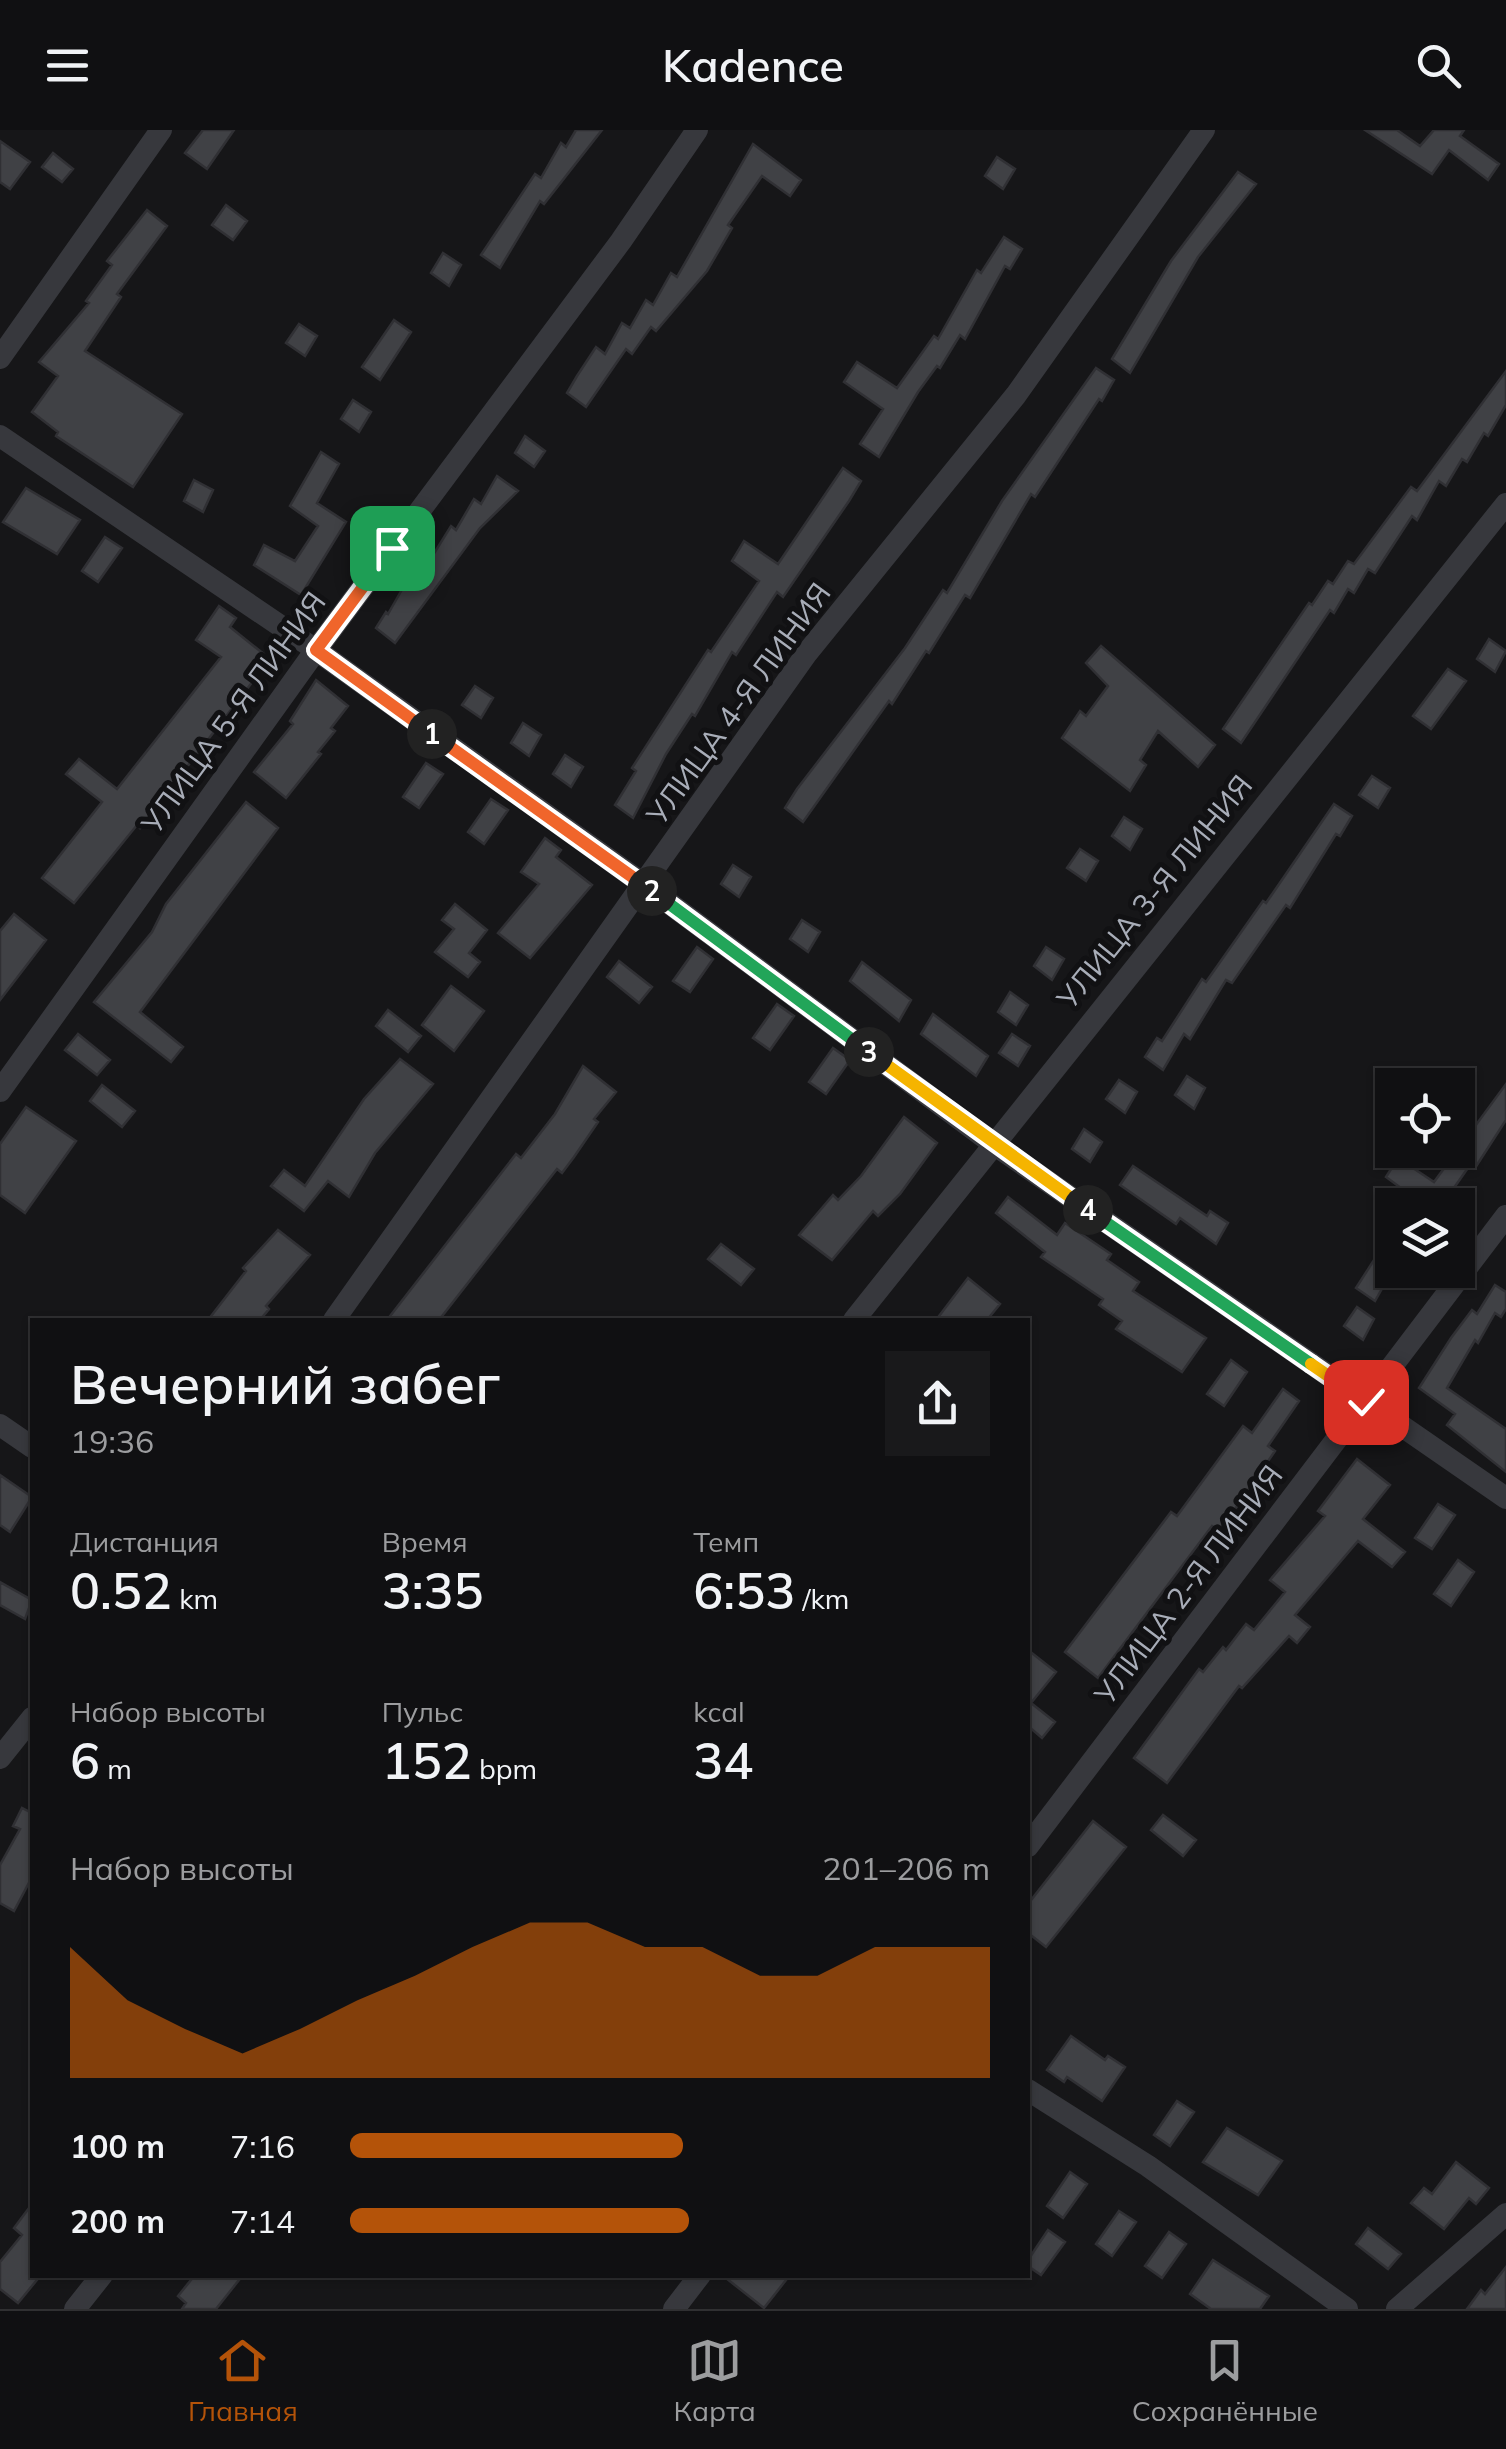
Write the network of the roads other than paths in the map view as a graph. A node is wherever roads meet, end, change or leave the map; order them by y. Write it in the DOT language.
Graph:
graph roads {
  1 [pos="161,130"];
  2 [pos="696,130"];
  3 [pos="1204,130"];
  4 [pos="0,358"];
  5 [pos="0,436"];
  6 [pos="1506,504"];
  7 [pos="316,650"];
  8 [pos="646,886"];
  9 [pos="0,1091"];
  10 [pos="992,1143"];
  11 [pos="1506,1216"];
  12 [pos="335,1318"];
  13 [pos="856,1318"];
  14 [pos="1366,1402"];
  15 [pos="0,1425"];
  16 [pos="30,1446"];
  17 [pos="1506,1498"];
  18 [pos="30,1720"];
  19 [pos="0,1758"];
  20 [pos="1030,1843"];
  21 [pos="1030,2091"];
  22 [pos="1506,2214"];
  23 [pos="100,2278"];
  24 [pos="698,2278"];
  25 [pos="75,2309"];
  26 [pos="674,2309"];
  27 [pos="1347,2309"];
  28 [pos="1396,2309"];
  1 -- 4 [label="street"];
  2 -- 7 [label="street, УЛИЦА 5-Я ЛИНИЯ"];
  3 -- 8 [label="street, УЛИЦА 4-Я ЛИНИЯ"];
  5 -- 7 [label="street"];
  6 -- 10 [label="street, УЛИЦА 3-Я ЛИНИЯ"];
  7 -- 8 [label="street"];
  7 -- 9 [label="street, УЛИЦА 5-Я ЛИНИЯ"];
  8 -- 10 [label="street"];
  8 -- 12 [label="street, УЛИЦА 4-Я ЛИНИЯ"];
  10 -- 13 [label="street, УЛИЦА 3-Я ЛИНИЯ"];
  10 -- 14 [label="street"];
  11 -- 14 [label="street, УЛИЦА 2-Я ЛИНИЯ"];
  14 -- 17 [label="street"];
  14 -- 20 [label="street, УЛИЦА 2-Я ЛИНИЯ"];
  15 -- 16 [label="street"];
  18 -- 19 [label="street"];
  21 -- 27 [label="street"];
  22 -- 28 [label="street"];
  23 -- 25 [label="street"];
  24 -- 26 [label="street"];
}
